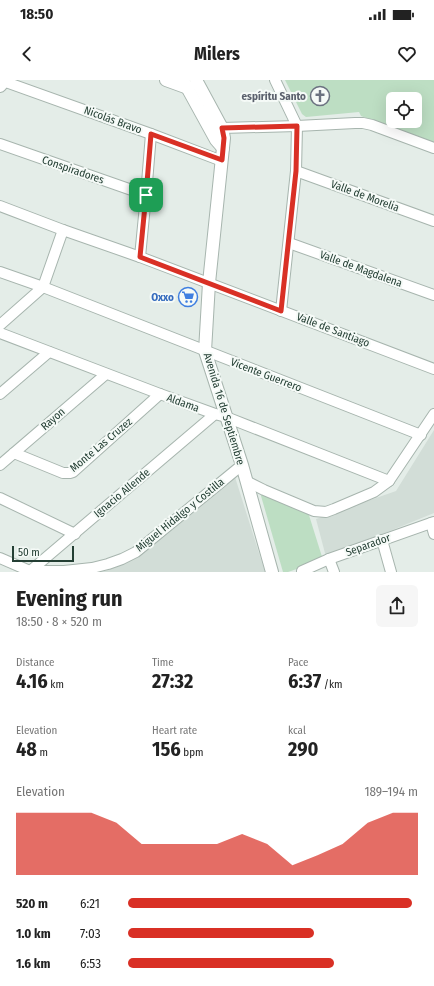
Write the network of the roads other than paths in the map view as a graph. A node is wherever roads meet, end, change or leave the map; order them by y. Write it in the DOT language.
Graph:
graph roads {
  1 [pos="166,80"];
  2 [pos="275,80"];
  3 [pos="2,82"];
  4 [pos="189,83"];
  5 [pos="297,126"];
  6 [pos="216,130"];
  7 [pos="151,134"];
  8 [pos="0,144"];
  9 [pos="434,148"];
  10 [pos="222,160"];
  11 [pos="296,171"];
  12 [pos="146,195"];
  13 [pos="0,206"];
  14 [pos="434,221"];
  15 [pos="63,230"];
  16 [pos="289,243"];
  17 [pos="140,257"];
  18 [pos="0,272"];
  19 [pos="208,283"];
  20 [pos="43,287"];
  21 [pos="434,295"];
  22 [pos="281,311"];
  23 [pos="0,325"];
  24 [pos="0,333"];
  25 [pos="205,351"];
  26 [pos="49,352"];
  27 [pos="434,369"];
  28 [pos="106,374"];
  29 [pos="0,394"];
  30 [pos="160,394"];
  31 [pos="434,414"];
  32 [pos="220,416"];
  33 [pos="421,435"];
  34 [pos="14,453"];
  35 [pos="0,465"];
  36 [pos="242,465"];
  37 [pos="246,481"];
  38 [pos="389,482"];
  39 [pos="0,498"];
  40 [pos="432,523"];
  41 [pos="75,534"];
  42 [pos="434,534"];
  43 [pos="382,540"];
  44 [pos="0,558"];
  45 [pos="330,559"];
  46 [pos="302,571"];
  47 [pos="30,572"];
  48 [pos="272,572"];
  49 [pos="334,572"];
  50 [pos="391,572"];
  1 -- 4 [label="street"];
  2 -- 5 [label="street"];
  3 -- 7 [label="street, Nicolás Bravo"];
  4 -- 6 [label="street, Avenida 16 de Septiembre"];
  5 -- 6 [label="street"];
  5 -- 9 [label="street"];
  5 -- 11 [label="street"];
  6 -- 10 [label="street, Avenida 16 de Septiembre"];
  7 -- 10 [label="street, Nicolás Bravo"];
  7 -- 12 [label="street"];
  8 -- 12 [label="street, Conspiradores"];
  10 -- 19 [label="street, Avenida 16 de Septiembre"];
  11 -- 14 [label="street, Valle de Morelia"];
  11 -- 16 [label="street"];
  12 -- 17 [label="street"];
  13 -- 15 [label="street"];
  15 -- 17 [label="street"];
  15 -- 20 [label="street"];
  16 -- 21 [label="street, Valle de Magdalena"];
  16 -- 22 [label="street"];
  17 -- 19 [label="street"];
  18 -- 20 [label="street, Vicente Guerrero"];
  19 -- 22 [label="street, Valle de Santiago"];
  19 -- 25 [label="street, Avenida 16 de Septiembre"];
  20 -- 23 [label="street"];
  20 -- 25 [label="street, Vicente Guerrero"];
  22 -- 27 [label="street, Valle de Santiago"];
  24 -- 26 [label="street, Aldama"];
  25 -- 32 [label="street, Avenida 16 de Septiembre"];
  25 -- 33 [label="street, Vicente Guerrero"];
  26 -- 28 [label="street, Aldama"];
  26 -- 29 [label="street"];
  28 -- 30 [label="street, Aldama"];
  28 -- 34 [label="street, Rayon"];
  30 -- 32 [label="street, Aldama"];
  30 -- 34 [label="street, Monte Las Cruzez"];
  31 -- 33 [label="street"];
  32 -- 36 [label="street, Avenida 16 de Septiembre"];
  32 -- 38 [label="street, Aldama"];
  32 -- 41 [label="street, Ignacio Allende"];
  33 -- 38 [label="street"];
  34 -- 35 [label="street, Rayon"];
  36 -- 37 [label="street, Avenida 16 de Septiembre"];
  36 -- 47 [label="street, Miguel Hidalgo y Costilla"];
  37 -- 38 [label="street"];
  37 -- 48 [label="street, Avenida 16 de Septiembre"];
  39 -- 41 [label="street"];
  40 -- 42 [label="street"];
  40 -- 43 [label="street, Separador"];
  41 -- 47 [label="street, Ignacio Allende"];
  43 -- 45 [label="street, Separador"];
  43 -- 50 [label="street"];
  44 -- 47 [label="street, Miguel Hidalgo y Costilla"];
  45 -- 46 [label="street, Separador"];
  45 -- 49 [label="street"];
}
